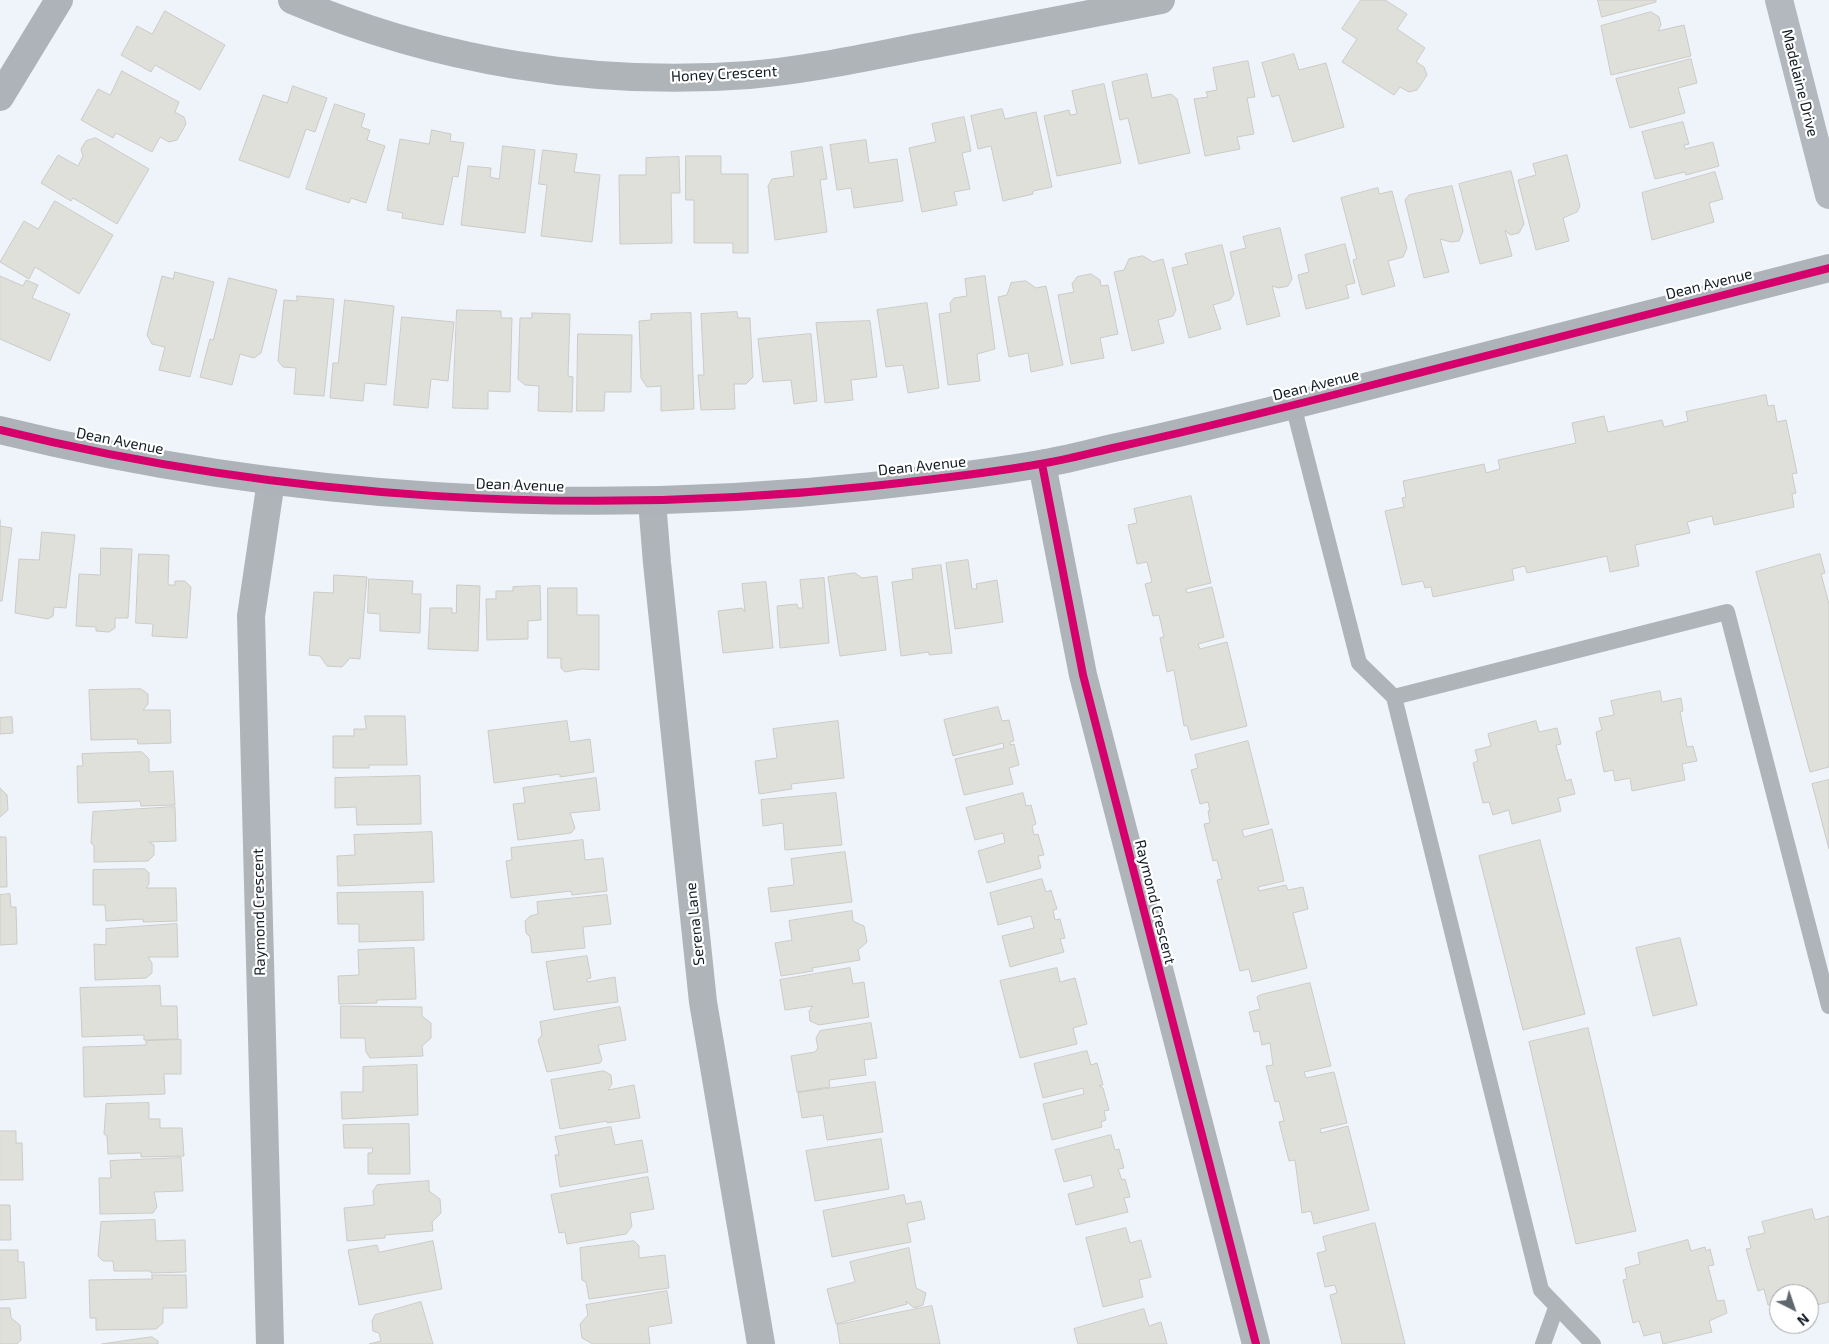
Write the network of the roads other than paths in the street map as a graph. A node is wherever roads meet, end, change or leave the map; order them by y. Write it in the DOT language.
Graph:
graph roads {
  1 [pos="59,0"];
  2 [pos="292,0"];
  3 [pos="1161,0"];
  4 [pos="1779,0"];
  5 [pos="0,96"];
  6 [pos="1829,195"];
  7 [pos="1829,268"];
  8 [pos="1293,405"];
  9 [pos="0,430"];
  10 [pos="1042,464"];
  11 [pos="271,481"];
  12 [pos="652,501"];
  13 [pos="1394,697"];
  14 [pos="1829,1006"];
  15 [pos="1556,1308"];
  16 [pos="270,1344"];
  17 [pos="761,1344"];
  18 [pos="1256,1344"];
  19 [pos="1544,1344"];
  20 [pos="1593,1344"];
  1 -- 5 [label="street"];
  2 -- 3 [label="street, Honey Crescent"];
  4 -- 6 [label="main road, Madelaine Drive"];
  7 -- 8 [label="street, Dean Avenue"];
  8 -- 10 [label="street, Dean Avenue"];
  8 -- 13 [label="lane"];
  9 -- 11 [label="street, Dean Avenue"];
  10 -- 12 [label="street, Dean Avenue"];
  10 -- 18 [label="street, Raymond Crescent"];
  11 -- 12 [label="street, Dean Avenue"];
  11 -- 16 [label="street, Raymond Crescent"];
  12 -- 17 [label="street, Serena Lane"];
  13 -- 14 [label="lane"];
  13 -- 15 [label="lane"];
  15 -- 19 [label="lane"];
  15 -- 20 [label="lane"];
}
